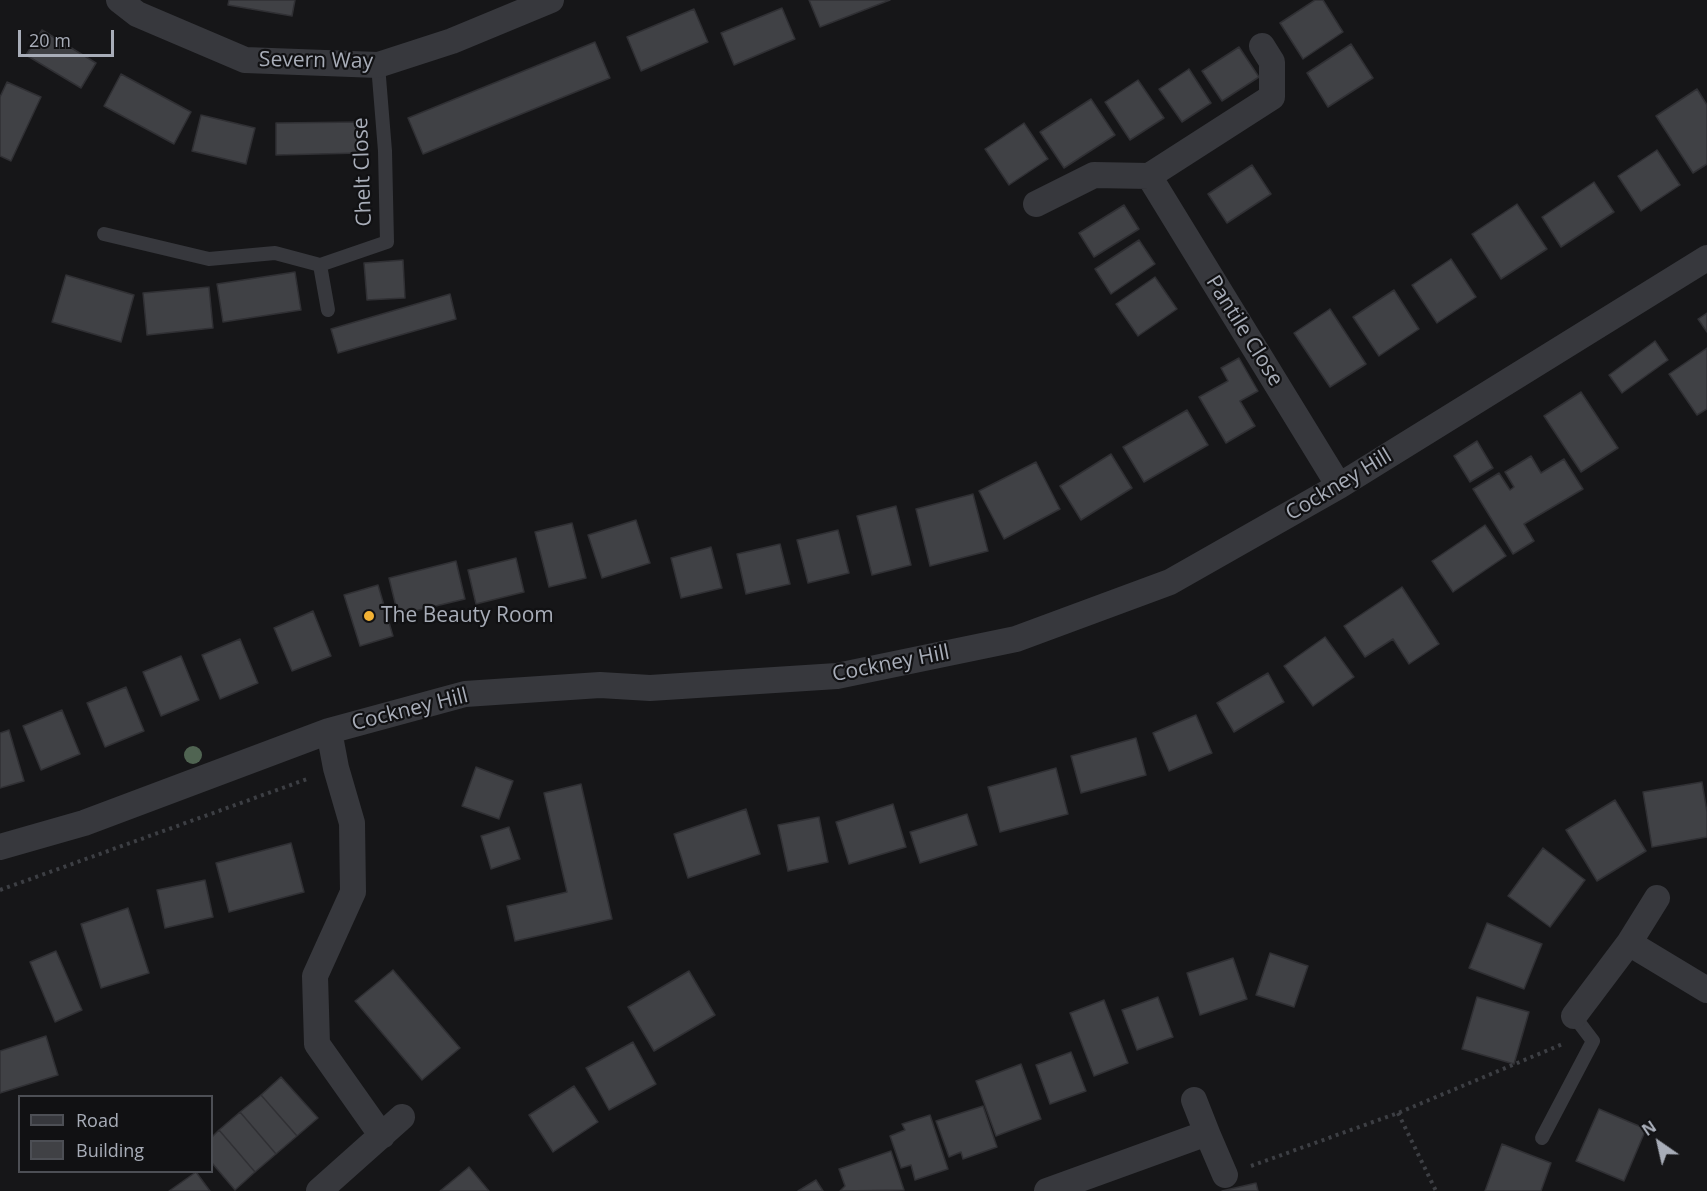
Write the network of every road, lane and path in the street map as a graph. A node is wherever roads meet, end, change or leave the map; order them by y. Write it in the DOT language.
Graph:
graph roads {
  1 [pos="119,0"];
  2 [pos="551,0"];
  3 [pos="1262,46"];
  4 [pos="378,65"];
  5 [pos="1149,177"];
  6 [pos="1036,204"];
  7 [pos="104,234"];
  8 [pos="1707,258"];
  9 [pos="320,265"];
  10 [pos="328,310"];
  11 [pos="1339,486"];
  12 [pos="328,731"];
  13 [pos="336,768"];
  14 [pos="0,847"];
  15 [pos="0,890"];
  16 [pos="1657,898"];
  17 [pos="1629,944"];
  18 [pos="1707,990"];
  19 [pos="1572,1028"];
  20 [pos="1194,1100"];
  21 [pos="1398,1113"];
  22 [pos="402,1118"];
  23 [pos="1207,1133"];
  24 [pos="382,1136"];
  25 [pos="1542,1138"];
  26 [pos="1225,1175"];
  27 [pos="320,1191"];
  28 [pos="1047,1191"];
  29 [pos="1436,1191"];
  1 -- 4 [label="street, Severn Way"];
  2 -- 4 [label="street, Severn Way"];
  3 -- 5 [label="street"];
  4 -- 9 [label="lane, Chelt Close"];
  5 -- 6 [label="street"];
  5 -- 11 [label="street, Pantile Close"];
  7 -- 9 [label="lane"];
  8 -- 11 [label="street, Cockney Hill"];
  9 -- 10 [label="lane"];
  11 -- 12 [label="street, Cockney Hill"];
  12 -- 13 [label="street"];
  12 -- 14 [label="street, Cockney Hill"];
  13 -- 15 [label="path"];
  13 -- 24 [label="street"];
  16 -- 17 [label="street"];
  17 -- 18 [label="street"];
  17 -- 19 [label="street"];
  19 -- 21 [label="path"];
  19 -- 25 [label="lane"];
  20 -- 23 [label="street"];
  21 -- 26 [label="path"];
  21 -- 29 [label="path"];
  22 -- 24 [label="street"];
  23 -- 26 [label="street"];
  23 -- 28 [label="street"];
  24 -- 27 [label="street"];
}
